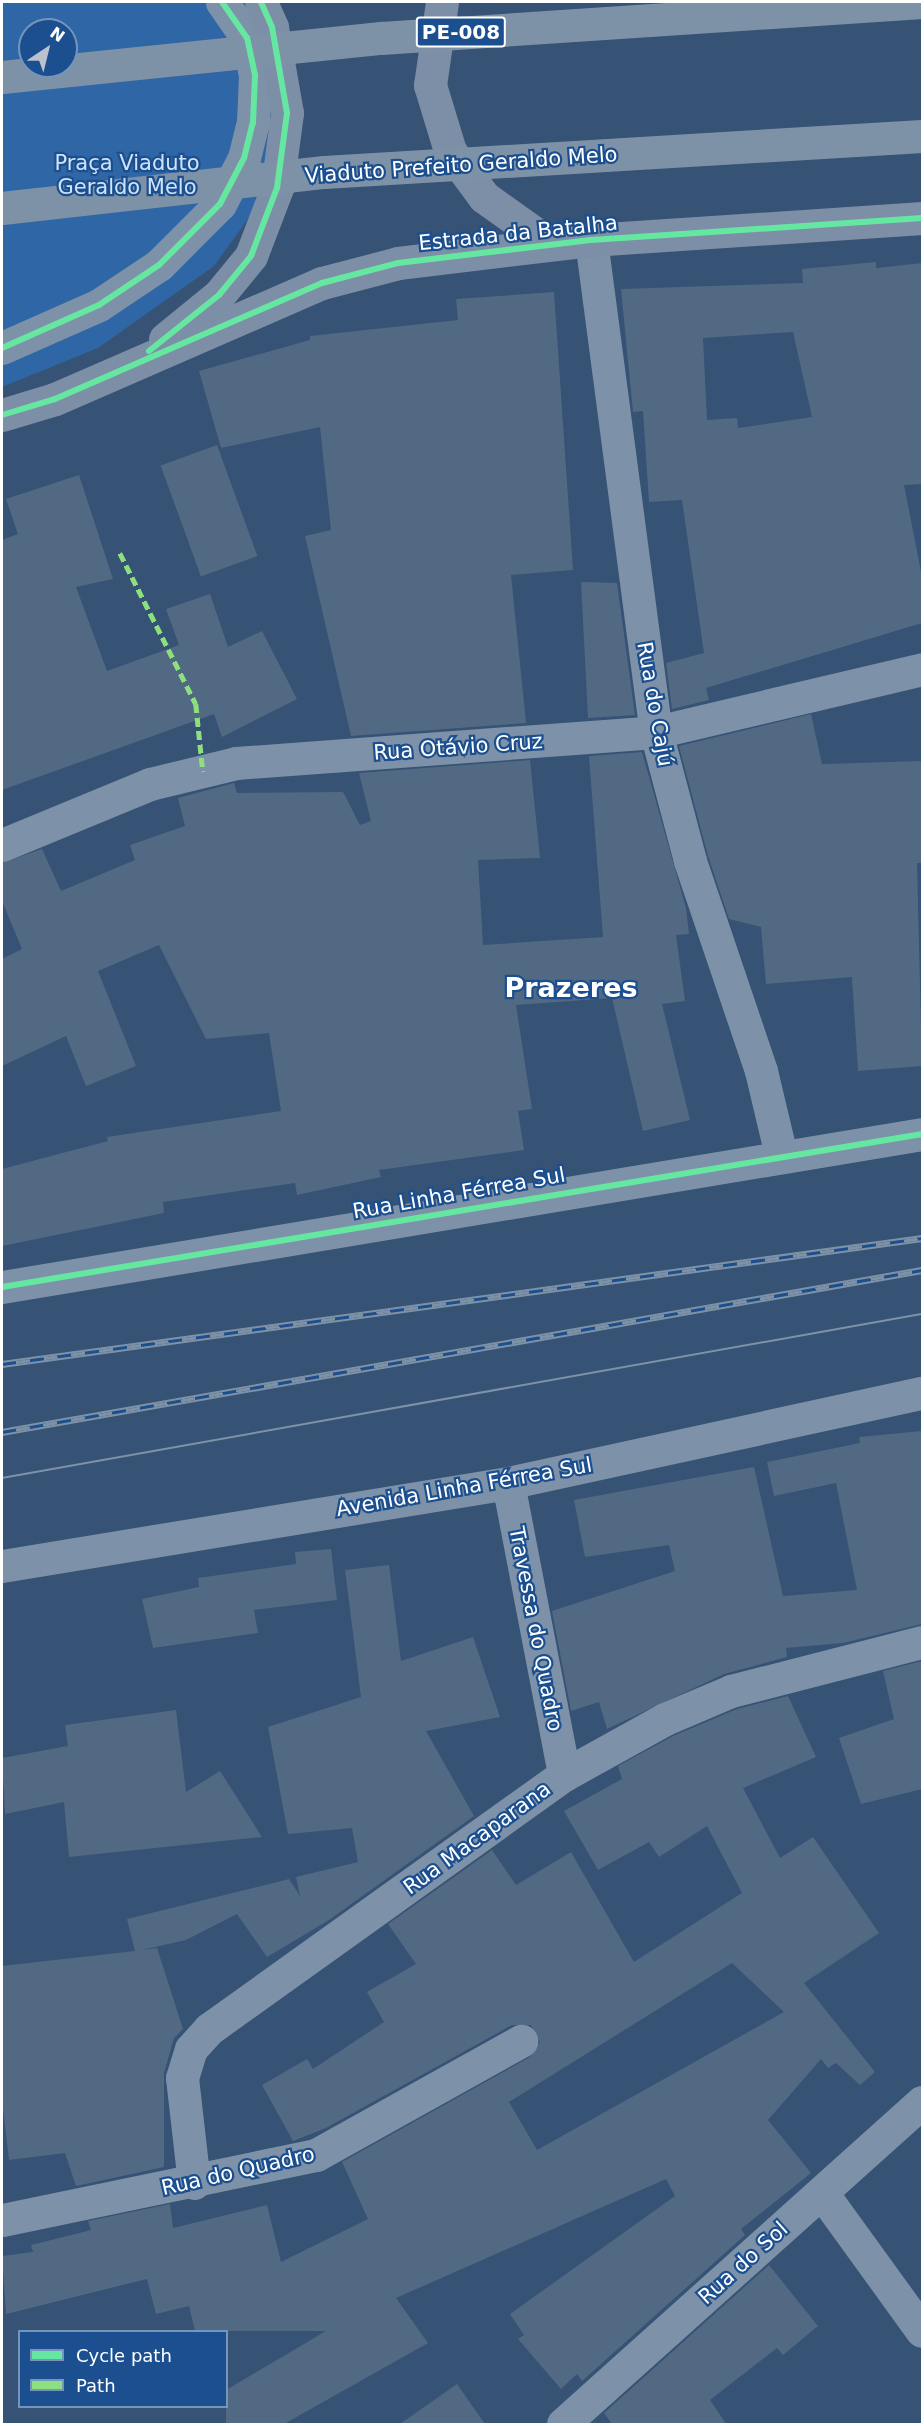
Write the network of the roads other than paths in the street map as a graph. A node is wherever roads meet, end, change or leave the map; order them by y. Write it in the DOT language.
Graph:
graph roads {
  1 [pos="222,2"];
  2 [pos="261,2"];
  3 [pos="442,2"];
  4 [pos="922,2"];
  5 [pos="2,77"];
  6 [pos="922,136"];
  7 [pos="2,208"];
  8 [pos="922,218"];
  9 [pos="591,240"];
  10 [pos="550,244"];
  11 [pos="2,348"];
  12 [pos="133,365"];
  13 [pos="2,415"];
  14 [pos="922,669"];
  15 [pos="656,732"];
  16 [pos="2,845"];
  17 [pos="922,1134"];
  18 [pos="781,1155"];
  19 [pos="2,1287"];
  20 [pos="922,1393"];
  21 [pos="508,1483"];
  22 [pos="2,1566"];
  23 [pos="922,1642"];
  24 [pos="564,1775"];
  25 [pos="521,2042"];
  26 [pos="922,2102"];
  27 [pos="194,2182"];
  28 [pos="822,2193"];
  29 [pos="2,2220"];
  30 [pos="922,2331"];
  31 [pos="563,2424"];
  1 -- 11 [label="street"];
  2 -- 12 [label="main road"];
  3 -- 10 [label="main road"];
  4 -- 5 [label="highway, PE-008, bridge"];
  6 -- 7 [label="highway, Viaduto Prefeito Geraldo Melo, bridge"];
  8 -- 9 [label="main road, Estrada da Batalha"];
  9 -- 10 [label="main road, Estrada da Batalha"];
  9 -- 15 [label="street, Rua do Cajú"];
  10 -- 12 [label="main road, Estrada da Batalha"];
  12 -- 13 [label="main road, Estrada da Batalha"];
  14 -- 15 [label="street, Rua Otávio Cruz"];
  15 -- 16 [label="street, Rua Otávio Cruz"];
  15 -- 18 [label="street, Rua do Cajú"];
  17 -- 18 [label="street, Rua Linha Férrea Sul"];
  18 -- 19 [label="street, Rua Linha Férrea Sul"];
  20 -- 21 [label="street, Avenida Linha Férrea Sul"];
  21 -- 22 [label="street, Avenida Linha Férrea Sul"];
  21 -- 24 [label="street, Travessa do Quadro"];
  23 -- 24 [label="street, Rua Macaparana"];
  24 -- 27 [label="street, Rua Macaparana"];
  25 -- 27 [label="street, Rua do Quadro"];
  26 -- 28 [label="street, Rua do Sol"];
  27 -- 29 [label="street, Rua do Quadro"];
  28 -- 30 [label="street"];
  28 -- 31 [label="street, Rua do Sol"];
}
